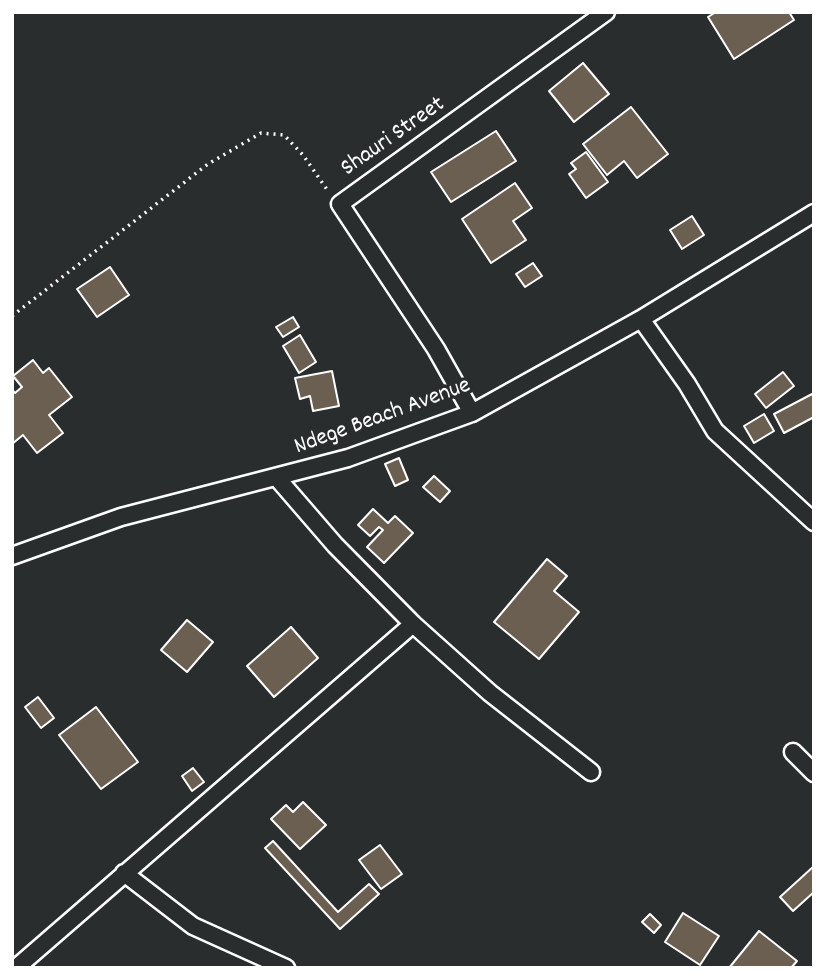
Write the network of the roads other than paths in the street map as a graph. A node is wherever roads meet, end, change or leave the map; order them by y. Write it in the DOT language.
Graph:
graph roads {
  1 [pos="606,12"];
  2 [pos="814,213"];
  3 [pos="641,319"];
  4 [pos="472,413"];
  5 [pos="278,479"];
  6 [pos="814,522"];
  7 [pos="12,556"];
  8 [pos="413,624"];
  9 [pos="793,752"];
  10 [pos="591,772"];
  11 [pos="814,773"];
  12 [pos="124,873"];
  13 [pos="16,968"];
  14 [pos="286,968"];
  1 -- 4 [label="street, Shauri Street"];
  2 -- 3 [label="street, Ndege Beach Avenue"];
  3 -- 4 [label="street, Ndege Beach Avenue"];
  3 -- 6 [label="street"];
  4 -- 5 [label="street, Ndege Beach Avenue"];
  5 -- 7 [label="street, Ndege Beach Avenue"];
  5 -- 8 [label="street"];
  8 -- 10 [label="street"];
  8 -- 12 [label="street"];
  9 -- 11 [label="street"];
  12 -- 13 [label="street"];
  12 -- 14 [label="street"];
}
